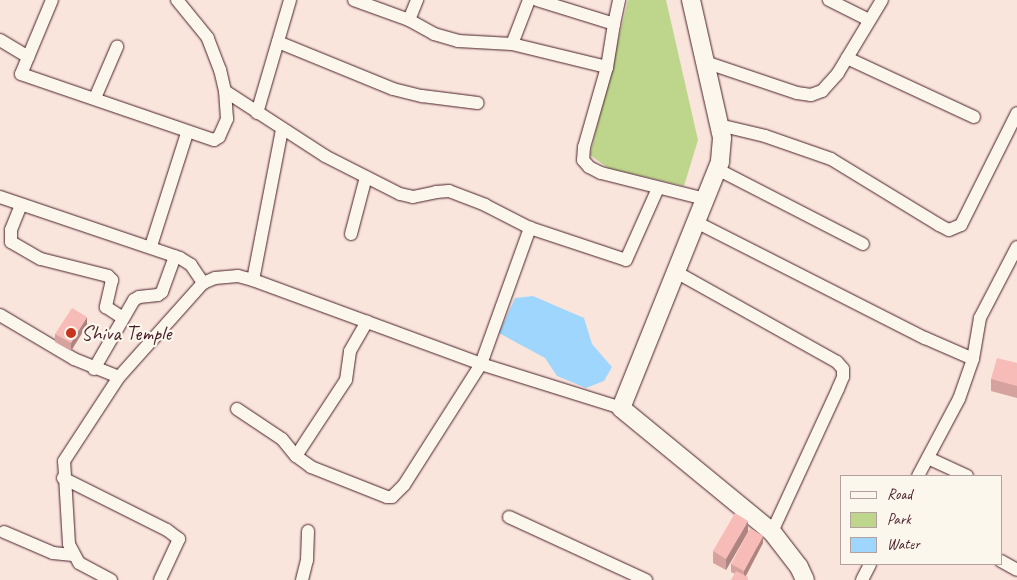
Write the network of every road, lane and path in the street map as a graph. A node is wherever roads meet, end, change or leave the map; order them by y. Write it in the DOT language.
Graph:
graph roads {
  1 [pos="52,0"];
  2 [pos="177,0"];
  3 [pos="290,0"];
  4 [pos="354,0"];
  5 [pos="417,0"];
  6 [pos="528,0"];
  7 [pos="537,0"];
  8 [pos="619,0"];
  9 [pos="691,0"];
  10 [pos="829,0"];
  11 [pos="882,0"];
  12 [pos="409,20"];
  13 [pos="869,20"];
  14 [pos="614,24"];
  15 [pos="0,40"];
  16 [pos="278,42"];
  17 [pos="512,44"];
  18 [pos="117,47"];
  19 [pos="28,57"];
  20 [pos="847,58"];
  21 [pos="705,62"];
  22 [pos="607,67"];
  23 [pos="225,91"];
  24 [pos="95,98"];
  25 [pos="478,103"];
  26 [pos="257,113"];
  27 [pos="1017,114"];
  28 [pos="974,117"];
  29 [pos="719,125"];
  30 [pos="282,129"];
  31 [pos="187,133"];
  32 [pos="717,170"];
  33 [pos="366,177"];
  34 [pos="658,188"];
  35 [pos="0,197"];
  36 [pos="705,199"];
  37 [pos="21,205"];
  38 [pos="696,222"];
  39 [pos="530,228"];
  40 [pos="351,234"];
  41 [pos="863,244"];
  42 [pos="151,246"];
  43 [pos="1017,246"];
  44 [pos="175,256"];
  45 [pos="1014,260"];
  46 [pos="676,272"];
  47 [pos="253,280"];
  48 [pos="202,283"];
  49 [pos="0,315"];
  50 [pos="123,318"];
  51 [pos="367,322"];
  52 [pos="973,359"];
  53 [pos="480,364"];
  54 [pos="94,369"];
  55 [pos="119,377"];
  56 [pos="621,408"];
  57 [pos="237,409"];
  58 [pos="296,456"];
  59 [pos="928,458"];
  60 [pos="919,475"];
  61 [pos="965,475"];
  62 [pos="63,478"];
  63 [pos="509,517"];
  64 [pos="308,531"];
  65 [pos="4,532"];
  66 [pos="772,532"];
  67 [pos="73,554"];
  68 [pos="1002,562"];
  69 [pos="870,565"];
  70 [pos="1017,570"];
  71 [pos="111,580"];
  72 [pos="160,580"];
  73 [pos="302,580"];
  74 [pos="646,580"];
  75 [pos="805,580"];
  76 [pos="862,580"];
  1 -- 19 [label="street"];
  2 -- 23 [label="street"];
  3 -- 16 [label="street"];
  4 -- 12 [label="street"];
  5 -- 12 [label="street"];
  6 -- 17 [label="street"];
  7 -- 14 [label="street"];
  8 -- 14 [label="street"];
  9 -- 21 [label="main road"];
  10 -- 13 [label="street"];
  11 -- 13 [label="street"];
  12 -- 17 [label="street"];
  13 -- 20 [label="street"];
  14 -- 22 [label="street"];
  15 -- 19 [label="street"];
  16 -- 25 [label="street"];
  16 -- 26 [label="street"];
  17 -- 22 [label="street"];
  18 -- 24 [label="street"];
  19 -- 24 [label="street"];
  20 -- 21 [label="street"];
  20 -- 28 [label="street"];
  21 -- 29 [label="main road"];
  22 -- 34 [label="street"];
  23 -- 26 [label="street"];
  23 -- 31 [label="street"];
  24 -- 31 [label="street"];
  26 -- 30 [label="street"];
  27 -- 29 [label="street"];
  29 -- 32 [label="main road"];
  30 -- 33 [label="street"];
  30 -- 47 [label="street"];
  31 -- 42 [label="street"];
  32 -- 36 [label="main road"];
  32 -- 41 [label="street"];
  33 -- 39 [label="street"];
  33 -- 40 [label="street"];
  34 -- 36 [label="street"];
  34 -- 39 [label="street"];
  35 -- 37 [label="street"];
  36 -- 38 [label="main road"];
  37 -- 42 [label="street"];
  37 -- 50 [label="street"];
  38 -- 46 [label="main road"];
  38 -- 52 [label="street"];
  39 -- 53 [label="street"];
  42 -- 44 [label="street"];
  43 -- 45 [label="street"];
  44 -- 48 [label="street"];
  44 -- 50 [label="street"];
  45 -- 52 [label="street"];
  46 -- 56 [label="main road"];
  46 -- 66 [label="street"];
  47 -- 48 [label="street"];
  47 -- 51 [label="street"];
  48 -- 55 [label="street"];
  49 -- 54 [label="street"];
  50 -- 54 [label="street"];
  51 -- 53 [label="street"];
  51 -- 58 [label="street"];
  52 -- 59 [label="street"];
  53 -- 56 [label="street"];
  53 -- 58 [label="street"];
  54 -- 55 [label="street"];
  55 -- 62 [label="street"];
  56 -- 66 [label="main road"];
  57 -- 58 [label="street"];
  59 -- 60 [label="street"];
  59 -- 61 [label="street"];
  62 -- 67 [label="street"];
  62 -- 72 [label="street"];
  63 -- 74 [label="street"];
  64 -- 73 [label="street"];
  65 -- 67 [label="street"];
  66 -- 75 [label="main road"];
  67 -- 71 [label="street"];
  68 -- 70 [label="street"];
  69 -- 76 [label="street"];
}
